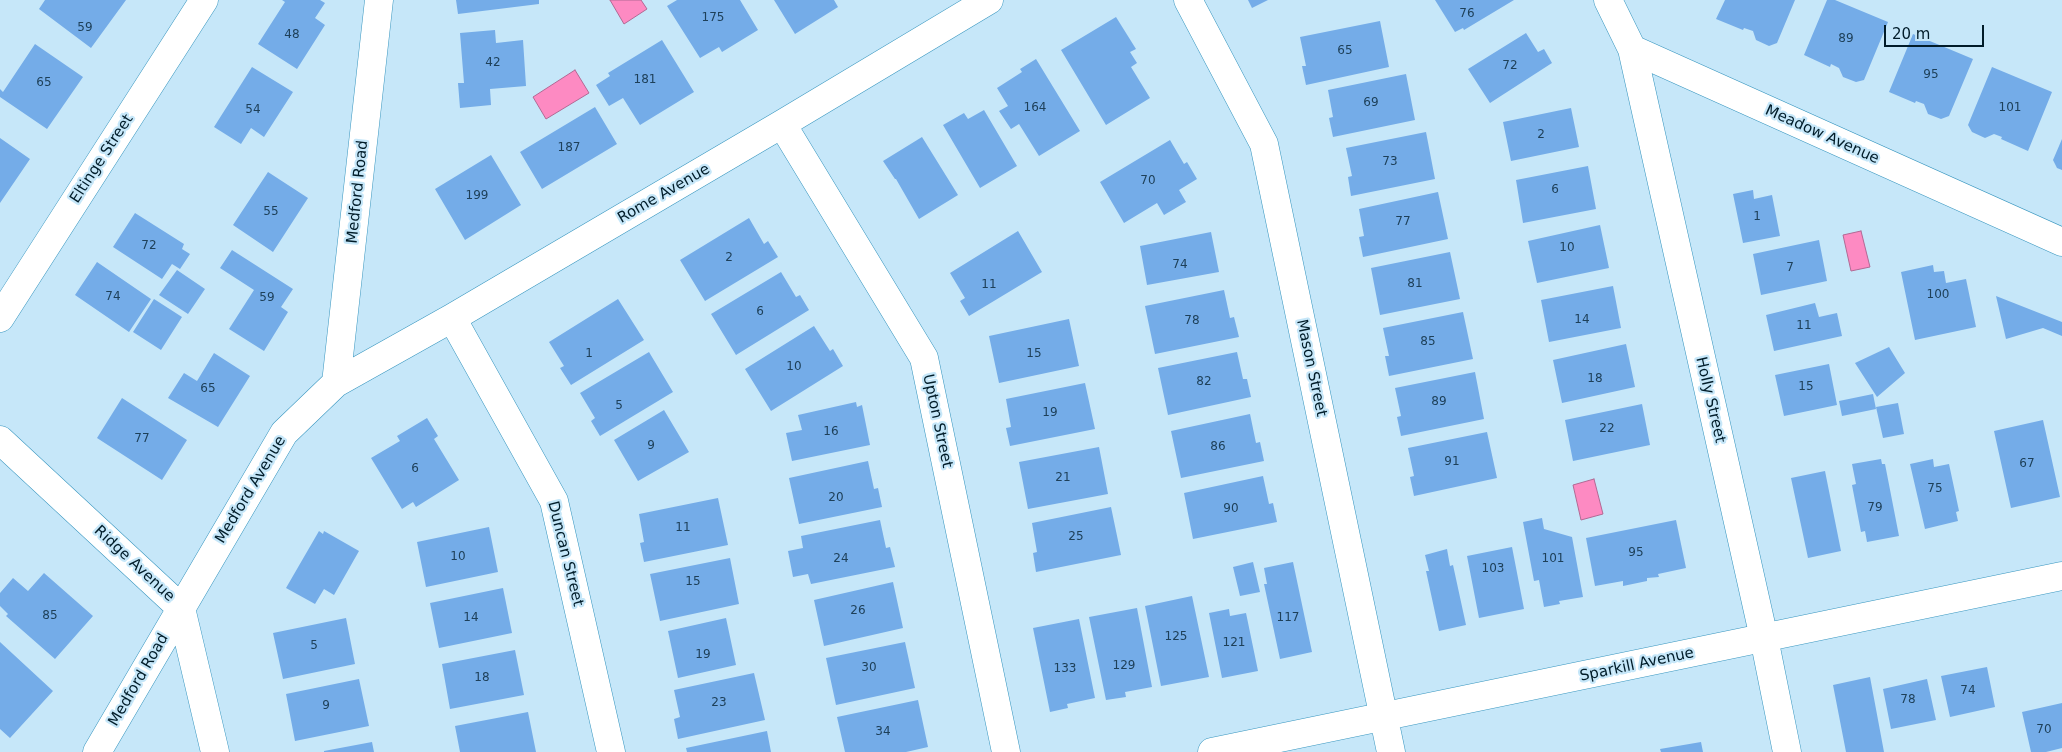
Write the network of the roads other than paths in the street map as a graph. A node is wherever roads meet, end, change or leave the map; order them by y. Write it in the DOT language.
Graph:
graph roads {
  1 [pos="204,0"];
  2 [pos="379,0"];
  3 [pos="989,0"];
  4 [pos="1188,0"];
  5 [pos="1608,0"];
  6 [pos="1632,49"];
  7 [pos="782,124"];
  8 [pos="2062,242"];
  9 [pos="0,318"];
  10 [pos="452,318"];
  11 [pos="336,383"];
  12 [pos="0,440"];
  13 [pos="2062,576"];
  14 [pos="181,608"];
  15 [pos="1764,638"];
  16 [pos="1383,718"];
  17 [pos="97,752"];
  18 [pos="215,752"];
  19 [pos="610,752"];
  20 [pos="1006,752"];
  21 [pos="1212,752"];
  22 [pos="1390,752"];
  23 [pos="1787,752"];
  1 -- 9 [label="street, Eltinge Street"];
  2 -- 11 [label="street, Medford Road"];
  3 -- 7 [label="street, Rome Avenue"];
  4 -- 16 [label="street, Mason Street"];
  5 -- 6 [label="street"];
  6 -- 8 [label="street, Meadow Avenue"];
  6 -- 15 [label="street, Holly Street"];
  7 -- 10 [label="street, Rome Avenue"];
  7 -- 20 [label="street, Upton Street"];
  10 -- 11 [label="street, Rome Avenue"];
  10 -- 19 [label="street, Duncan Street"];
  11 -- 14 [label="street, Medford Avenue"];
  12 -- 14 [label="street, Ridge Avenue"];
  13 -- 15 [label="street, Sparkill Avenue"];
  14 -- 17 [label="street, Medford Road"];
  14 -- 18 [label="street, Ridge Avenue"];
  15 -- 16 [label="street, Sparkill Avenue"];
  15 -- 23 [label="street, Holly Street"];
  16 -- 21 [label="street, Sparkill Avenue"];
  16 -- 22 [label="street, Mason Street"];
}
